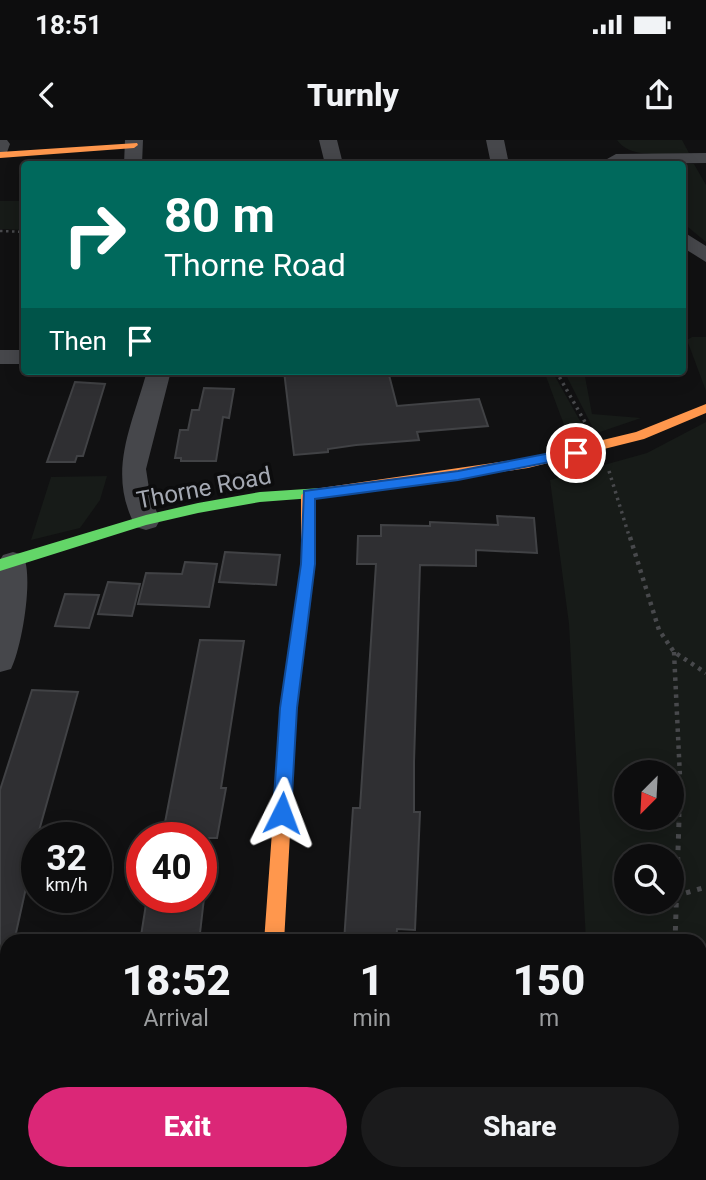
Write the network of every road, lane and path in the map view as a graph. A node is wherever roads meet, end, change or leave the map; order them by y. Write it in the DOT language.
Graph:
graph roads {
  1 [pos="328,140"];
  2 [pos="495,140"];
  3 [pos="134,143"];
  4 [pos="1,144"];
  5 [pos="0,153"];
  6 [pos="614,156"];
  7 [pos="706,158"];
  8 [pos="133,161"];
  9 [pos="333,161"];
  10 [pos="499,161"];
  11 [pos="0,231"];
  12 [pos="21,232"];
  13 [pos="686,240"];
  14 [pos="706,256"];
  15 [pos="0,357"];
  16 [pos="21,357"];
  17 [pos="158,375"];
  18 [pos="558,375"];
  19 [pos="706,408"];
  20 [pos="599,447"];
  21 [pos="308,495"];
  22 [pos="146,520"];
  23 [pos="6,564"];
  24 [pos="674,652"];
  25 [pos="0,659"];
  26 [pos="706,673"];
  27 [pos="677,844"];
  28 [pos="706,887"];
  29 [pos="684,893"];
  30 [pos="675,914"];
  31 [pos="275,934"];
  32 [pos="675,934"];
  1 -- 9 [label="street"];
  2 -- 10 [label="street"];
  3 -- 5 [label="street"];
  3 -- 8 [label="street"];
  4 -- 5 [label="street"];
  6 -- 7 [label="street"];
  11 -- 12 [label="path"];
  13 -- 14 [label="street"];
  15 -- 16 [label="street"];
  17 -- 22 [label="street"];
  18 -- 20 [label="path"];
  19 -- 20 [label="street, Thorne Road"];
  20 -- 21 [label="street, Thorne Road"];
  20 -- 24 [label="path"];
  21 -- 22 [label="street, Thorne Road"];
  21 -- 31 [label="street"];
  22 -- 23 [label="street, Thorne Road"];
  23 -- 25 [label="street"];
  24 -- 26 [label="path"];
  24 -- 27 [label="path"];
  28 -- 29 [label="path"];
  30 -- 32 [label="path"];
}
